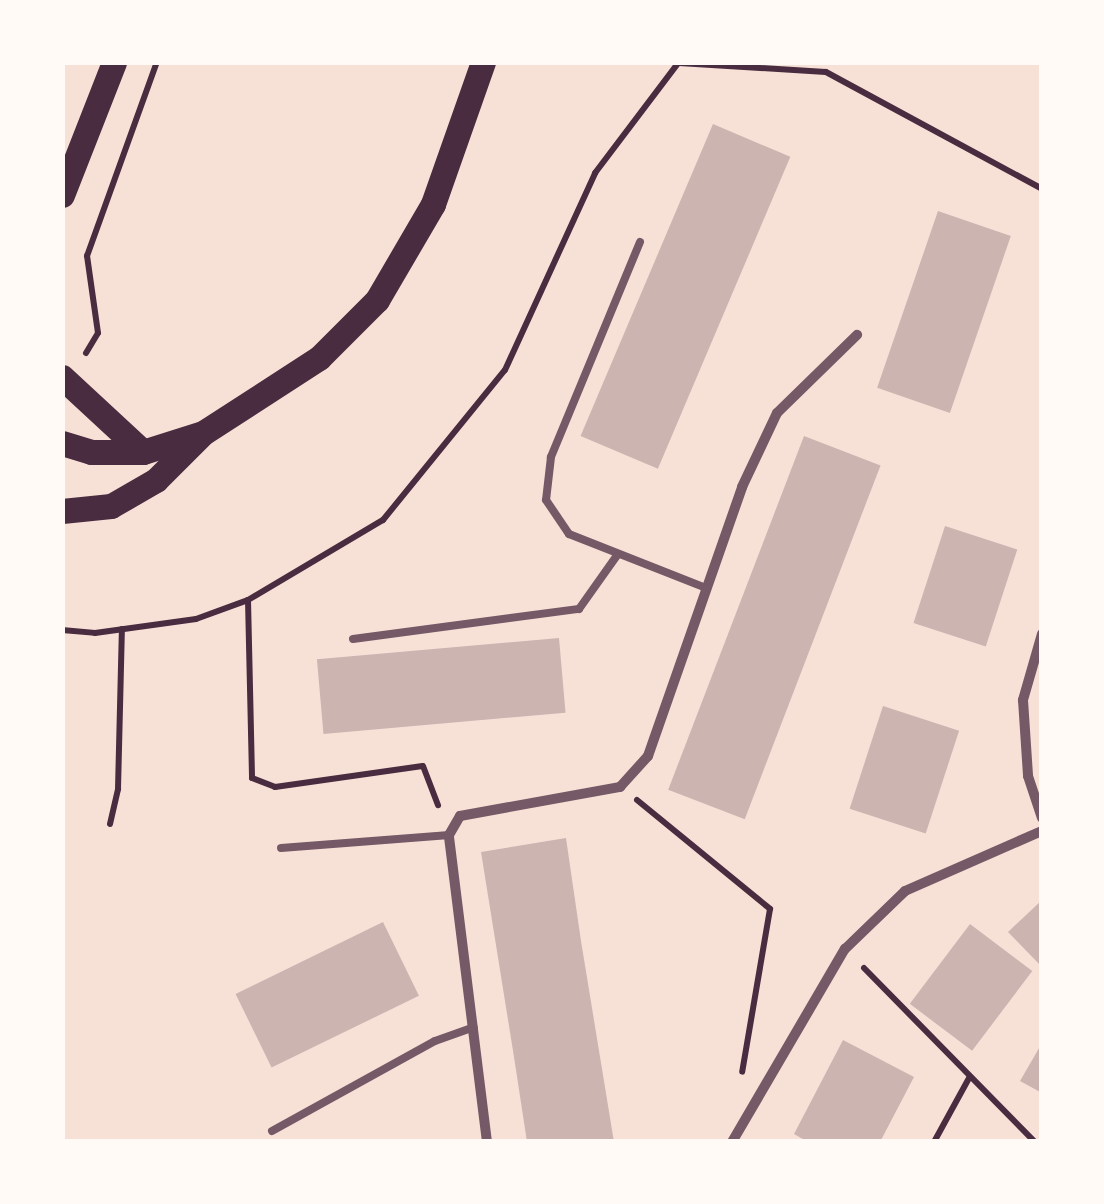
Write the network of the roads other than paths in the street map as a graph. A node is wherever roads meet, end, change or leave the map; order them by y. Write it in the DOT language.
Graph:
graph roads {
  1 [pos="114,62"];
  2 [pos="483,62"];
  3 [pos="62,195"];
  4 [pos="640,242"];
  5 [pos="857,335"];
  6 [pos="68,371"];
  7 [pos="203,433"];
  8 [pos="62,443"];
  9 [pos="143,452"];
  10 [pos="62,512"];
  11 [pos="618,554"];
  12 [pos="706,588"];
  13 [pos="1042,634"];
  14 [pos="354,639"];
  15 [pos="1042,818"];
  16 [pos="1042,831"];
  17 [pos="450,836"];
  18 [pos="281,848"];
  19 [pos="474,1028"];
  20 [pos="272,1131"];
  21 [pos="735,1137"];
  22 [pos="487,1142"];
  1 -- 3 [label="main road"];
  2 -- 7 [label="main road"];
  4 -- 11 [label="lane"];
  5 -- 12 [label="street"];
  6 -- 9 [label="main road"];
  7 -- 9 [label="main road"];
  7 -- 10 [label="main road"];
  8 -- 9 [label="main road"];
  11 -- 12 [label="lane"];
  11 -- 14 [label="lane"];
  12 -- 17 [label="street"];
  13 -- 15 [label="street"];
  16 -- 21 [label="street"];
  17 -- 18 [label="lane"];
  17 -- 19 [label="street"];
  19 -- 20 [label="lane"];
  19 -- 22 [label="street"];
}
